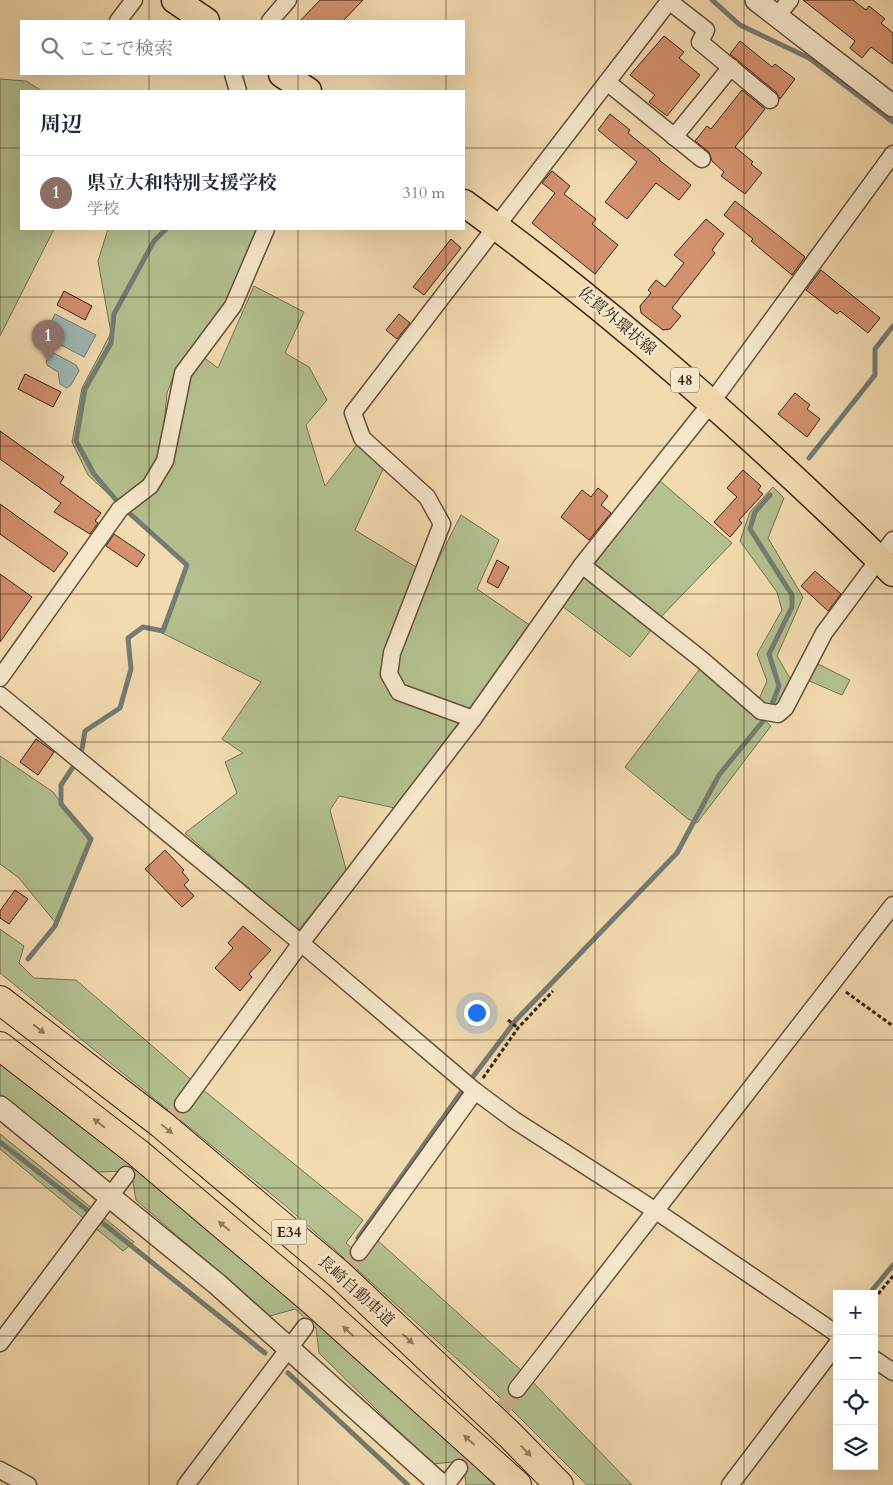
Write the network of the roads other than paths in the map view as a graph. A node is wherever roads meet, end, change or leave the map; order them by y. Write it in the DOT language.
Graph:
graph roads {
  1 [pos="134,0"];
  2 [pos="175,0"];
  3 [pos="288,0"];
  4 [pos="670,0"];
  5 [pos="756,0"];
  6 [pos="783,8"];
  7 [pos="119,20"];
  8 [pos="205,20"];
  9 [pos="271,20"];
  10 [pos="730,67"];
  11 [pos="233,75"];
  12 [pos="284,75"];
  13 [pos="607,82"];
  14 [pos="238,90"];
  15 [pos="306,90"];
  16 [pos="770,100"];
  17 [pos="893,106"];
  18 [pos="674,136"];
  19 [pos="893,154"];
  20 [pos="702,159"];
  21 [pos="465,203"];
  22 [pos="497,227"];
  23 [pos="266,230"];
  24 [pos="711,403"];
  25 [pos="888,557"];
  26 [pos="582,565"];
  27 [pos="0,678"];
  28 [pos="0,695"];
  29 [pos="473,719"];
  30 [pos="893,904"];
  31 [pos="301,943"];
  32 [pos="0,1000"];
  33 [pos="0,1046"];
  34 [pos="475,1091"];
  35 [pos="183,1104"];
  36 [pos="0,1107"];
  37 [pos="126,1175"];
  38 [pos="110,1196"];
  39 [pos="656,1211"];
  40 [pos="359,1252"];
  41 [pos="305,1327"];
  42 [pos="833,1331"];
  43 [pos="0,1343"];
  44 [pos="290,1348"];
  45 [pos="833,1349"];
  46 [pos="878,1362"];
  47 [pos="893,1372"];
  48 [pos="517,1390"];
  49 [pos="459,1468"];
  50 [pos="0,1470"];
  51 [pos="28,1485"];
  52 [pos="186,1485"];
  53 [pos="441,1485"];
  54 [pos="446,1485"];
  55 [pos="517,1485"];
  56 [pos="559,1485"];
  57 [pos="730,1485"];
  1 -- 7 [label="street"];
  2 -- 8 [label="main road"];
  3 -- 9 [label="street"];
  4 -- 10 [label="street"];
  4 -- 13 [label="street"];
  5 -- 6 [label="street"];
  6 -- 17 [label="street"];
  10 -- 16 [label="street"];
  10 -- 18 [label="street"];
  11 -- 14 [label="street"];
  12 -- 15 [label="main road"];
  13 -- 18 [label="street"];
  13 -- 22 [label="street"];
  18 -- 20 [label="street"];
  19 -- 24 [label="street"];
  21 -- 22 [label="main road, 佐賀外環状線 / 48"];
  22 -- 24 [label="main road, 佐賀外環状線 / 48"];
  22 -- 29 [label="street"];
  23 -- 27 [label="street"];
  24 -- 25 [label="main road, 佐賀外環状線 / 48"];
  24 -- 26 [label="street"];
  25 -- 26 [label="street"];
  26 -- 29 [label="street"];
  28 -- 31 [label="street"];
  29 -- 31 [label="street"];
  30 -- 39 [label="street"];
  31 -- 34 [label="street"];
  31 -- 35 [label="street"];
  32 -- 56 [label="highway, 長崎自動車道 / E34, one-way"];
  55 -- 33 [label="highway, E34, one-way"];
  34 -- 39 [label="street"];
  34 -- 40 [label="street"];
  36 -- 38 [label="street"];
  37 -- 38 [label="street"];
  38 -- 43 [label="street"];
  38 -- 44 [label="street"];
  39 -- 42 [label="street"];
  39 -- 48 [label="street"];
  41 -- 44 [label="street"];
  44 -- 52 [label="street"];
  44 -- 53 [label="street"];
  45 -- 57 [label="street"];
  46 -- 47 [label="street"];
  49 -- 54 [label="street"];
  50 -- 51 [label="street"];
}
